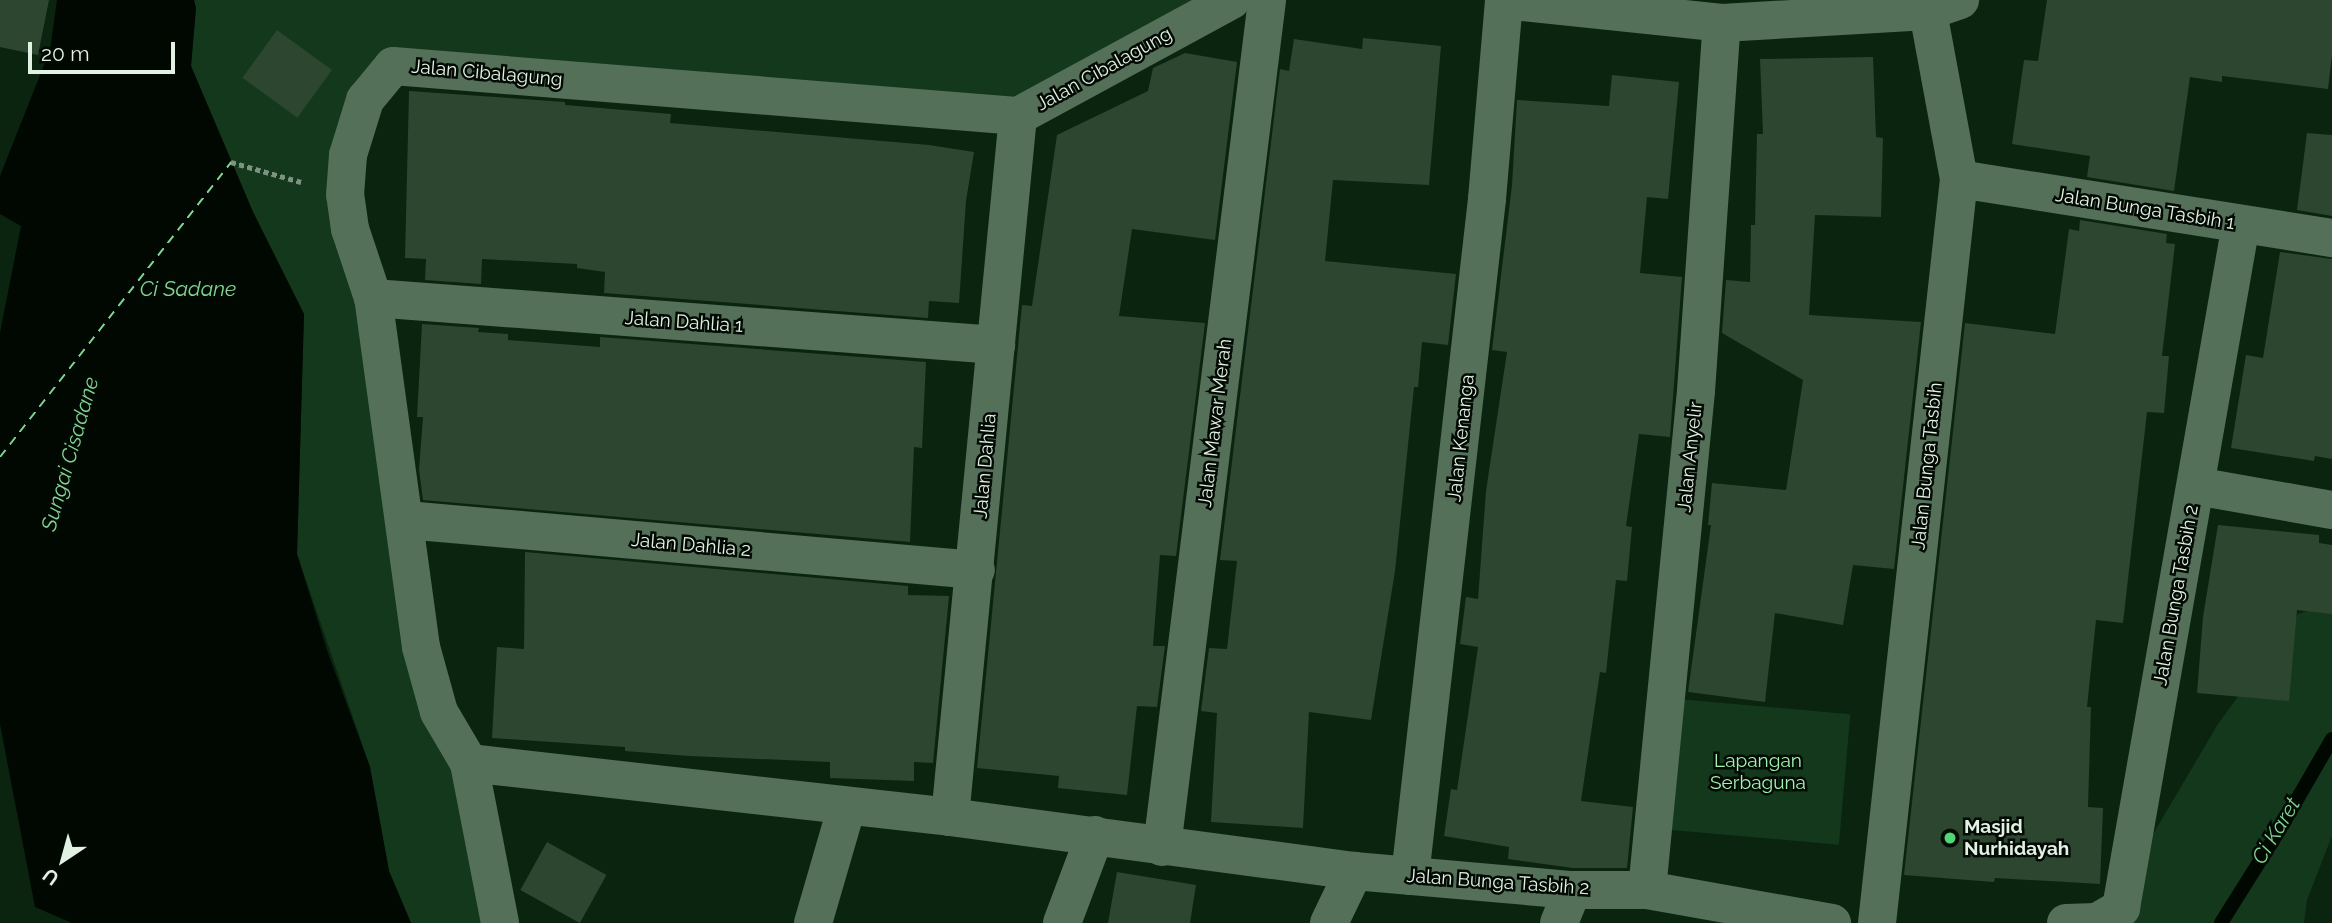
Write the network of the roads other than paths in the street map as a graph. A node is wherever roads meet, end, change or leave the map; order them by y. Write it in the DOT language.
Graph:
graph roads {
  1 [pos="1232,0"];
  2 [pos="1267,0"];
  3 [pos="1504,0"];
  4 [pos="1944,6"];
  5 [pos="1656,9"];
  6 [pos="1722,23"];
  7 [pos="1018,116"];
  8 [pos="1959,179"];
  9 [pos="2241,224"];
  10 [pos="2332,238"];
  11 [pos="373,298"];
  12 [pos="996,345"];
  13 [pos="2196,486"];
  14 [pos="2332,510"];
  15 [pos="406,520"];
  16 [pos="976,570"];
  17 [pos="469,763"];
  18 [pos="847,806"];
  19 [pos="950,817"];
  20 [pos="1095,835"];
  21 [pos="1162,847"];
  22 [pos="1354,871"];
  23 [pos="1410,876"];
  24 [pos="1647,890"];
  25 [pos="1566,907"];
  26 [pos="500,923"];
  27 [pos="813,923"];
  28 [pos="1062,923"];
  29 [pos="1329,923"];
  30 [pos="1832,923"];
  31 [pos="1877,923"];
  32 [pos="2066,923"];
  1 -- 7 [label="street, Jalan Cibalagung"];
  2 -- 21 [label="street, Jalan Mawar Merah"];
  3 -- 5 [label="street"];
  3 -- 23 [label="street, Jalan Kenanga"];
  4 -- 6 [label="street"];
  4 -- 8 [label="street, Jalan Bunga Tasbih"];
  5 -- 6 [label="street"];
  6 -- 24 [label="street, Jalan Anyelir"];
  7 -- 11 [label="street, Jalan Cibalagung"];
  7 -- 12 [label="street, Jalan Dahlia"];
  8 -- 9 [label="street, Jalan Bunga Tasbih 1"];
  8 -- 31 [label="street, Jalan Bunga Tasbih"];
  9 -- 10 [label="street, Jalan Bunga Tasbih 1"];
  9 -- 13 [label="street, Jalan Bunga Tasbih 2"];
  11 -- 12 [label="street, Jalan Dahlia 1"];
  11 -- 15 [label="street, Jalan Cibalagung"];
  12 -- 16 [label="street, Jalan Dahlia"];
  13 -- 14 [label="street"];
  13 -- 32 [label="street, Jalan Bunga Tasbih 2"];
  15 -- 16 [label="street, Jalan Dahlia 2"];
  15 -- 17 [label="street, Jalan Cibalagung"];
  16 -- 19 [label="street, Jalan Dahlia"];
  17 -- 18 [label="street, Jalan Bunga Tasbih 2"];
  17 -- 26 [label="street, Jalan Cibalagung"];
  18 -- 19 [label="street, Jalan Bunga Tasbih 2"];
  18 -- 27 [label="street"];
  19 -- 20 [label="street, Jalan Bunga Tasbih 2"];
  20 -- 21 [label="street, Jalan Bunga Tasbih 2"];
  20 -- 28 [label="street"];
  21 -- 22 [label="street, Jalan Bunga Tasbih 2"];
  22 -- 23 [label="street, Jalan Bunga Tasbih 2"];
  22 -- 29 [label="street"];
  23 -- 25 [label="street, Jalan Bunga Tasbih 2"];
  24 -- 25 [label="street, Jalan Bunga Tasbih 2"];
  24 -- 30 [label="street, Jalan Bunga Tasbih 2"];
}
